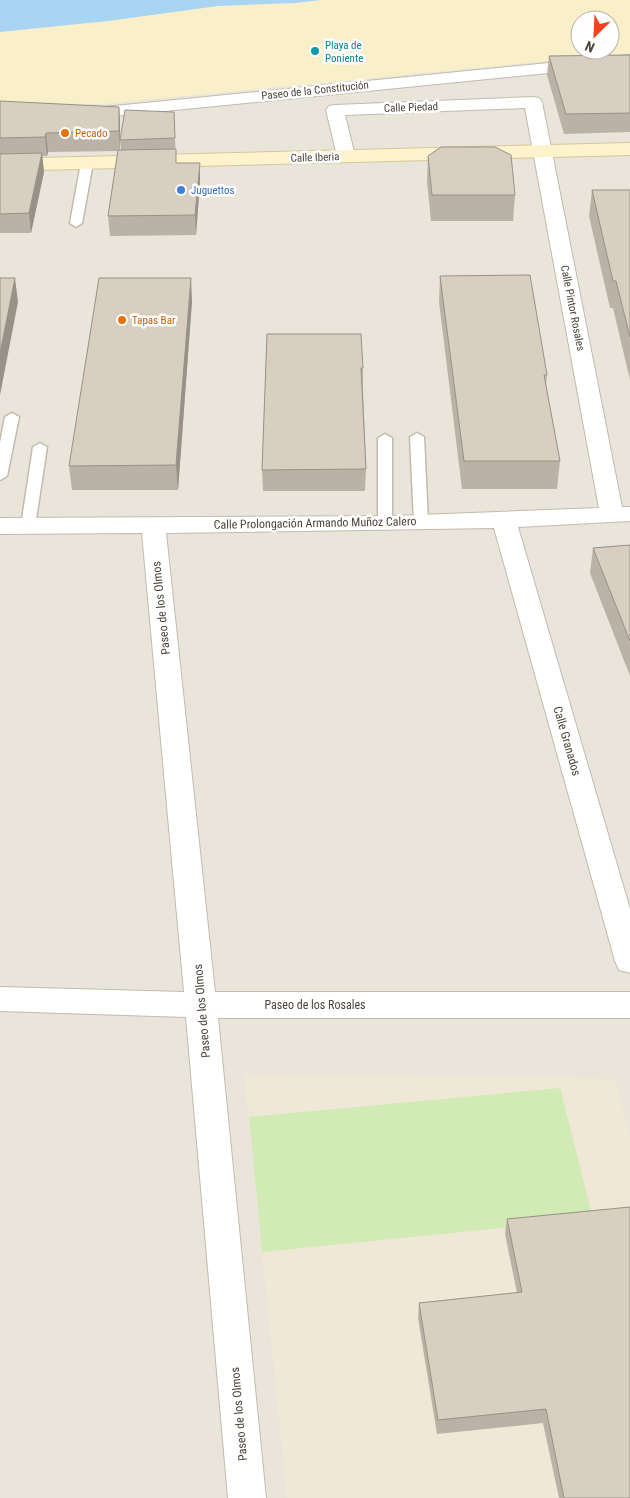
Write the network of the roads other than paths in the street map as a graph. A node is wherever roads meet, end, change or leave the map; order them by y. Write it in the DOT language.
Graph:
graph roads {
  1 [pos="630,60"];
  2 [pos="533,102"];
  3 [pos="335,110"];
  4 [pos="68,116"];
  5 [pos="630,149"];
  6 [pos="543,152"];
  7 [pos="346,156"];
  8 [pos="87,163"];
  9 [pos="0,165"];
  10 [pos="76,224"];
  11 [pos="12,417"];
  12 [pos="417,437"];
  13 [pos="385,438"];
  14 [pos="40,447"];
  15 [pos="0,476"];
  16 [pos="621,514"];
  17 [pos="504,521"];
  18 [pos="421,522"];
  19 [pos="385,523"];
  20 [pos="153,525"];
  21 [pos="0,526"];
  22 [pos="28,526"];
  23 [pos="630,961"];
  24 [pos="0,999"];
  25 [pos="202,1005"];
  26 [pos="630,1006"];
  27 [pos="247,1498"];
  1 -- 4 [label="street, Paseo de la Constitución"];
  2 -- 3 [label="street, Calle Piedad"];
  2 -- 6 [label="street, Calle Pintor Rosales"];
  3 -- 4 [label="street, Calle Piedad"];
  3 -- 7 [label="street"];
  5 -- 6 [label="main road, Calle Iberia"];
  6 -- 7 [label="main road, Calle Iberia"];
  6 -- 16 [label="street, Calle Pintor Rosales"];
  7 -- 8 [label="main road, Calle Iberia"];
  8 -- 9 [label="main road, Calle Iberia"];
  8 -- 10 [label="lane"];
  11 -- 15 [label="lane"];
  12 -- 18 [label="lane"];
  13 -- 19 [label="lane"];
  14 -- 22 [label="lane"];
  16 -- 17 [label="street, Calle Prolongación Armando Muñoz Calero"];
  17 -- 18 [label="street, Calle Prolongación Armando Muñoz Calero"];
  17 -- 23 [label="street, Calle Granados"];
  18 -- 19 [label="street, Calle Prolongación Armando Muñoz Calero"];
  19 -- 20 [label="street, Calle Prolongación Armando Muñoz Calero"];
  20 -- 22 [label="street, Calle Prolongación Armando Muñoz Calero"];
  20 -- 25 [label="street, Paseo de los Olmos"];
  21 -- 22 [label="street, Calle Prolongación Armando Muñoz Calero"];
  24 -- 25 [label="street, Paseo de los Rosales"];
  25 -- 26 [label="street, Paseo de los Rosales"];
  25 -- 27 [label="street, Paseo de los Olmos"];
}
